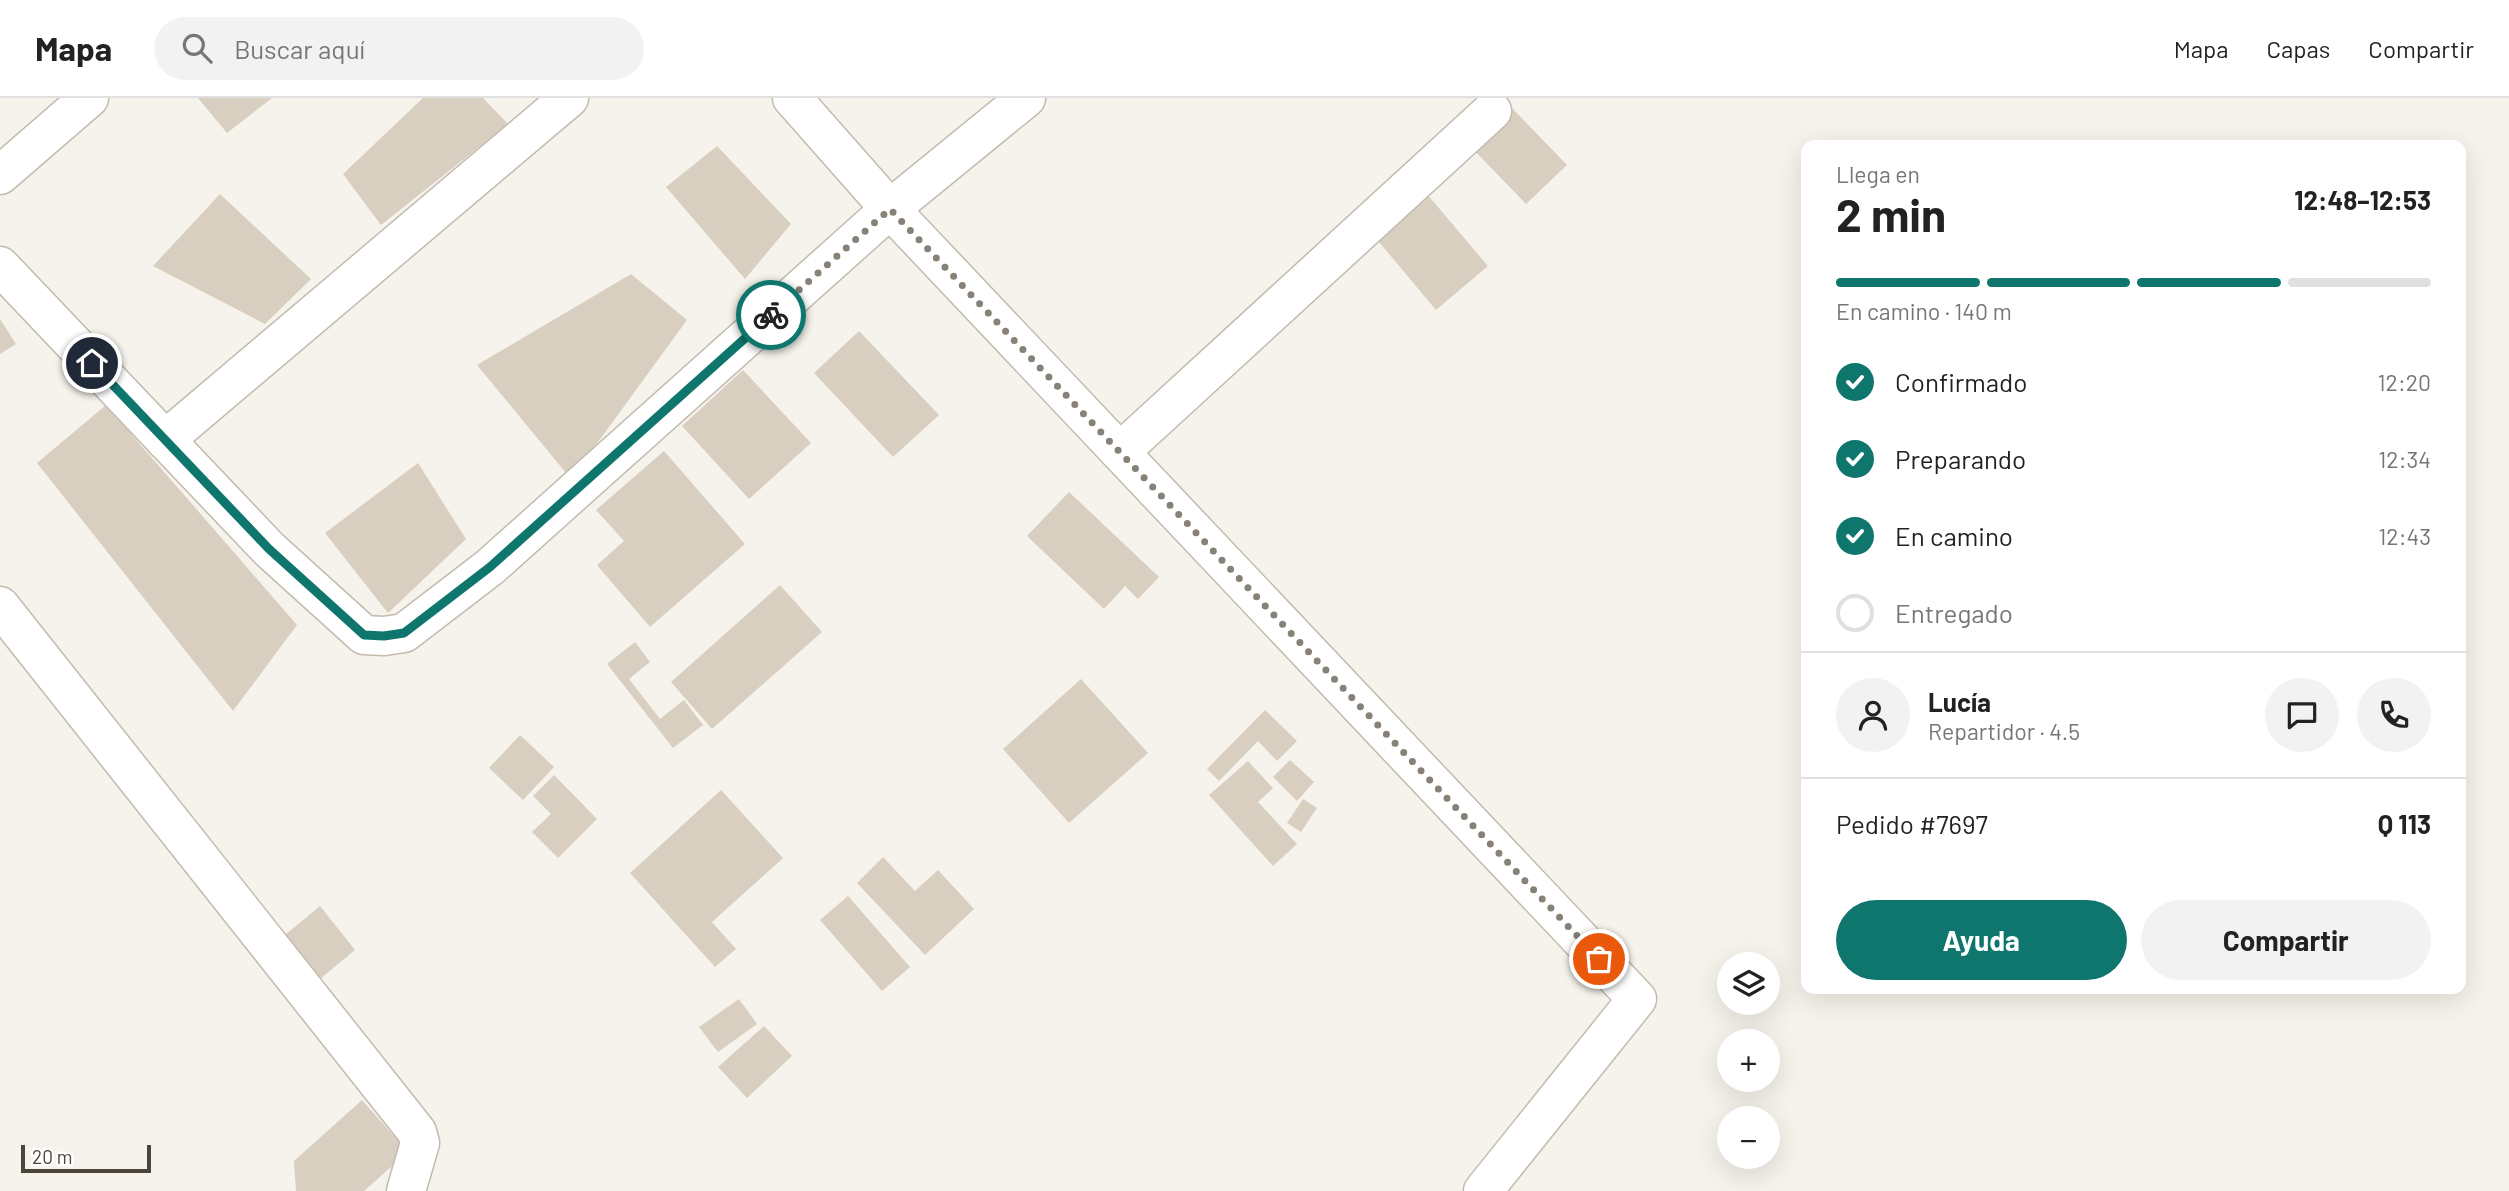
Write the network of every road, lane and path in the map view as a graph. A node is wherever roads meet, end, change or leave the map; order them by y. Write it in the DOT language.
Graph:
graph roads {
  1 [pos="89,98"];
  2 [pos="569,98"];
  3 [pos="792,98"];
  4 [pos="1026,98"];
  5 [pos="1492,111"];
  6 [pos="0,175"];
  7 [pos="890,209"];
  8 [pos="0,266"];
  9 [pos="165,440"];
  10 [pos="1120,452"];
  11 [pos="0,606"];
  12 [pos="406,1191"];
  13 [pos="1483,1191"];
  1 -- 6 [label="street"];
  2 -- 9 [label="street"];
  3 -- 7 [label="street"];
  4 -- 7 [label="street"];
  5 -- 10 [label="street"];
  7 -- 9 [label="street"];
  7 -- 10 [label="street"];
  8 -- 9 [label="street"];
  10 -- 13 [label="street"];
  11 -- 12 [label="street"];
}
